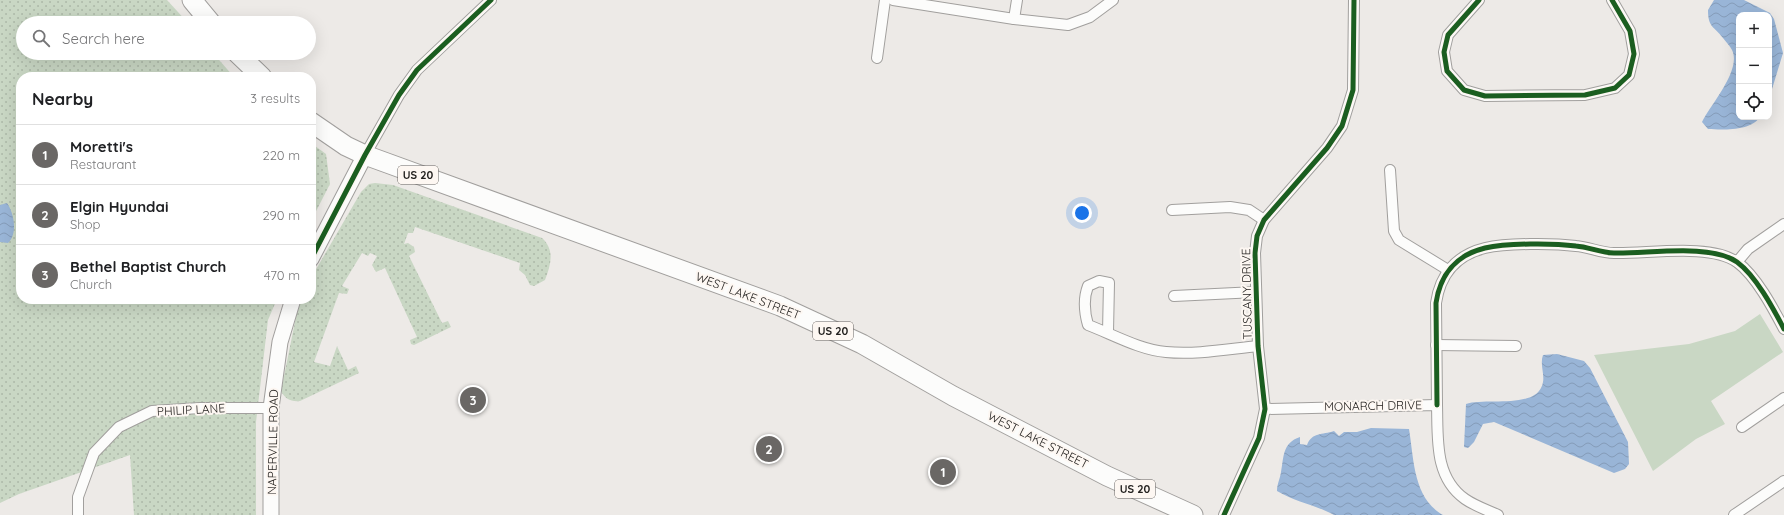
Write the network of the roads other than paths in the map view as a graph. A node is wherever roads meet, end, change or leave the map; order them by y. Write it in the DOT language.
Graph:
graph roads {
  1 [pos="192,0"];
  2 [pos="491,0"];
  3 [pos="885,0"];
  4 [pos="894,0"];
  5 [pos="1017,0"];
  6 [pos="1113,0"];
  7 [pos="1354,0"];
  8 [pos="1478,0"];
  9 [pos="1612,0"];
  10 [pos="206,16"];
  11 [pos="1014,19"];
  12 [pos="877,58"];
  13 [pos="244,60"];
  14 [pos="257,72"];
  15 [pos="316,125"];
  16 [pos="365,156"];
  17 [pos="1390,170"];
  18 [pos="1172,210"];
  19 [pos="1264,220"];
  20 [pos="1784,224"];
  21 [pos="316,250"];
  22 [pos="1737,262"];
  23 [pos="1448,270"];
  24 [pos="1256,292"];
  25 [pos="1174,296"];
  26 [pos="292,304"];
  27 [pos="1784,329"];
  28 [pos="1108,332"];
  29 [pos="1436,345"];
  30 [pos="1258,346"];
  31 [pos="1516,346"];
  32 [pos="1784,398"];
  33 [pos="1437,405"];
  34 [pos="271,408"];
  35 [pos="1264,409"];
  36 [pos="1742,427"];
  37 [pos="1784,481"];
  38 [pos="78,515"];
  39 [pos="272,515"];
  40 [pos="1193,515"];
  41 [pos="1224,515"];
  42 [pos="1498,515"];
  43 [pos="1734,515"];
  1 -- 10 [label="highway"];
  2 -- 16 [label="street"];
  3 -- 12 [label="street"];
  4 -- 11 [label="street"];
  5 -- 11 [label="street"];
  6 -- 11 [label="street"];
  7 -- 19 [label="street, TUSCANY DRIVE"];
  8 -- 9 [label="street"];
  13 -- 14 [label="highway"];
  15 -- 16 [label="highway, WEST LAKE STREET / US 20"];
  16 -- 21 [label="street"];
  16 -- 40 [label="highway, WEST LAKE STREET / US 20"];
  17 -- 23 [label="street"];
  18 -- 19 [label="street"];
  19 -- 24 [label="street, TUSCANY DRIVE"];
  20 -- 22 [label="street"];
  22 -- 23 [label="street"];
  22 -- 27 [label="street"];
  23 -- 29 [label="street"];
  24 -- 25 [label="street"];
  24 -- 30 [label="street, TUSCANY DRIVE"];
  26 -- 34 [label="street, NAPERVILLE ROAD"];
  28 -- 28 [label="street"];
  28 -- 30 [label="street"];
  29 -- 31 [label="street"];
  29 -- 33 [label="street"];
  30 -- 35 [label="street, TUSCANY DRIVE"];
  32 -- 36 [label="street"];
  33 -- 35 [label="street, MONARCH DRIVE"];
  33 -- 42 [label="street, MONARCH DRIVE"];
  34 -- 38 [label="street, PHILIP LANE"];
  34 -- 39 [label="street, NAPERVILLE ROAD"];
  35 -- 41 [label="street, TUSCANY DRIVE"];
  37 -- 43 [label="street"];
}
